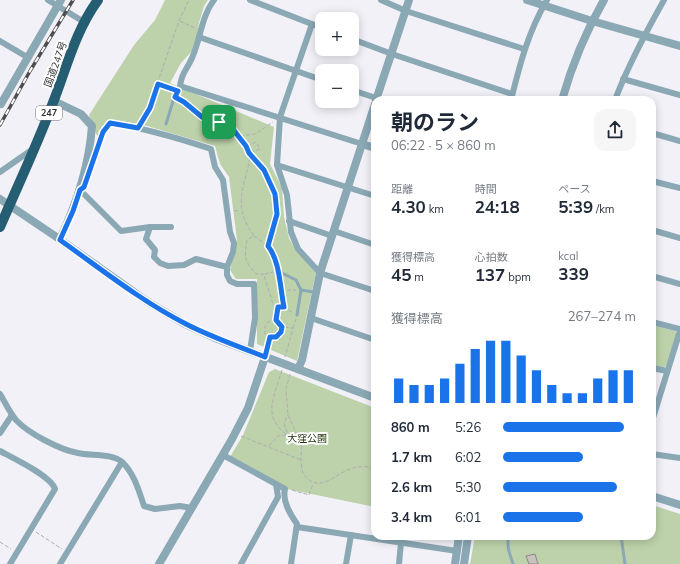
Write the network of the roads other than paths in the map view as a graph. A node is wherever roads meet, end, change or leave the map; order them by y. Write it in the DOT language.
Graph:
graph roads {
  1 [pos="48,0"];
  2 [pos="98,0"];
  3 [pos="214,0"];
  4 [pos="250,0"];
  5 [pos="381,0"];
  6 [pos="409,0"];
  7 [pos="527,0"];
  8 [pos="604,0"];
  9 [pos="664,0"];
  10 [pos="265,2"];
  11 [pos="59,3"];
  12 [pos="546,3"];
  13 [pos="406,11"];
  14 [pos="592,21"];
  15 [pos="84,22"];
  16 [pos="312,24"];
  17 [pos="315,25"];
  18 [pos="644,36"];
  19 [pos="199,37"];
  20 [pos="0,40"];
  21 [pos="359,42"];
  22 [pos="680,46"];
  23 [pos="524,49"];
  24 [pos="392,54"];
  25 [pos="27,57"];
  26 [pos="296,71"];
  27 [pos="315,78"];
  28 [pos="623,79"];
  29 [pos="179,88"];
  30 [pos="359,93"];
  31 [pos="680,94"];
  32 [pos="379,96"];
  33 [pos="509,96"];
  34 [pos="512,96"];
  35 [pos="563,96"];
  36 [pos="617,96"];
  37 [pos="371,98"];
  38 [pos="54,101"];
  39 [pos="0,104"];
  40 [pos="280,119"];
  41 [pos="371,120"];
  42 [pos="166,124"];
  43 [pos="656,134"];
  44 [pos="680,141"];
  45 [pos="362,144"];
  46 [pos="371,147"];
  47 [pos="35,148"];
  48 [pos="277,165"];
  49 [pos="0,172"];
  50 [pos="656,182"];
  51 [pos="348,188"];
  52 [pos="680,188"];
  53 [pos="80,190"];
  54 [pos="371,195"];
  55 [pos="0,199"];
  56 [pos="289,221"];
  57 [pos="0,227"];
  58 [pos="150,227"];
  59 [pos="171,227"];
  60 [pos="656,231"];
  61 [pos="333,234"];
  62 [pos="57,238"];
  63 [pos="680,238"];
  64 [pos="371,244"];
  65 [pos="228,267"];
  66 [pos="278,271"];
  67 [pos="320,273"];
  68 [pos="656,277"];
  69 [pos="680,284"];
  70 [pos="301,290"];
  71 [pos="371,290"];
  72 [pos="316,292"];
  73 [pos="297,315"];
  74 [pos="311,318"];
  75 [pos="656,323"];
  76 [pos="680,330"];
  77 [pos="371,339"];
  78 [pos="678,348"];
  79 [pos="250,351"];
  80 [pos="265,357"];
  81 [pos="656,369"];
  82 [pos="667,371"];
  83 [pos="294,372"];
  84 [pos="0,394"];
  85 [pos="371,397"];
  86 [pos="656,408"];
  87 [pos="12,415"];
  88 [pos="0,433"];
  89 [pos="0,451"];
  90 [pos="223,454"];
  91 [pos="656,455"];
  92 [pos="680,458"];
  93 [pos="122,462"];
  94 [pos="276,484"];
  95 [pos="656,497"];
  96 [pos="679,502"];
  97 [pos="192,508"];
  98 [pos="297,527"];
  99 [pos="351,535"];
  100 [pos="371,538"];
  101 [pos="387,540"];
  102 [pos="459,540"];
  103 [pos="467,540"];
  104 [pos="508,540"];
  105 [pos="622,540"];
  106 [pos="402,542"];
  107 [pos="457,551"];
  108 [pos="10,564"];
  109 [pos="60,564"];
  110 [pos="159,564"];
  111 [pos="241,564"];
  112 [pos="291,564"];
  113 [pos="346,564"];
  114 [pos="399,564"];
  115 [pos="455,564"];
  116 [pos="464,564"];
  117 [pos="514,564"];
  118 [pos="625,564"];
  1 -- 11 [label="street"];
  2 -- 15 [label="highway, 国道247号 / 247"];
  3 -- 19 [label="street"];
  4 -- 10 [label="street"];
  5 -- 13 [label="street"];
  6 -- 13 [label="street"];
  7 -- 12 [label="street"];
  8 -- 14 [label="street"];
  9 -- 18 [label="street"];
  10 -- 16 [label="street"];
  11 -- 15 [label="street"];
  11 -- 25 [label="street"];
  12 -- 14 [label="street"];
  12 -- 23 [label="street"];
  13 -- 23 [label="street"];
  13 -- 24 [label="street"];
  14 -- 18 [label="street"];
  14 -- 35 [label="street"];
  15 -- 38 [label="highway, 国道247号 / 247"];
  16 -- 17 [label="street"];
  16 -- 26 [label="street"];
  18 -- 22 [label="street"];
  18 -- 28 [label="street"];
  19 -- 26 [label="street"];
  19 -- 29 [label="street"];
  20 -- 25 [label="street"];
  21 -- 24 [label="street"];
  23 -- 34 [label="street"];
  24 -- 32 [label="street"];
  24 -- 33 [label="street"];
  25 -- 39 [label="street"];
  26 -- 27 [label="street"];
  26 -- 40 [label="street"];
  28 -- 31 [label="street"];
  28 -- 36 [label="street"];
  29 -- 40 [label="street"];
  29 -- 42 [label="lane"];
  30 -- 37 [label="street"];
  38 -- 47 [label="highway, 国道247号 / 247"];
  38 -- 53 [label="street"];
  40 -- 45 [label="street"];
  40 -- 48 [label="street"];
  41 -- 45 [label="street"];
  43 -- 44 [label="street"];
  45 -- 46 [label="street"];
  45 -- 51 [label="street"];
  47 -- 49 [label="street"];
  47 -- 57 [label="highway, 国道247号 / 247"];
  48 -- 51 [label="street"];
  48 -- 56 [label="street"];
  50 -- 52 [label="street"];
  51 -- 54 [label="street"];
  51 -- 61 [label="street"];
  53 -- 58 [label="street"];
  53 -- 62 [label="street"];
  53 -- 65 [label="street"];
  55 -- 62 [label="street"];
  56 -- 61 [label="street"];
  56 -- 67 [label="street"];
  58 -- 59 [label="street"];
  58 -- 65 [label="street"];
  60 -- 63 [label="street"];
  61 -- 64 [label="street"];
  61 -- 67 [label="street"];
  62 -- 79 [label="street"];
  65 -- 79 [label="street"];
  66 -- 70 [label="lane"];
  67 -- 71 [label="street"];
  67 -- 72 [label="street"];
  68 -- 69 [label="street"];
  70 -- 72 [label="lane"];
  70 -- 73 [label="lane"];
  72 -- 74 [label="street"];
  74 -- 77 [label="street"];
  74 -- 83 [label="street"];
  75 -- 76 [label="street"];
  76 -- 78 [label="street"];
  78 -- 82 [label="street"];
  79 -- 80 [label="street"];
  80 -- 83 [label="street"];
  80 -- 90 [label="street"];
  81 -- 82 [label="street"];
  82 -- 86 [label="street"];
  83 -- 85 [label="street"];
  84 -- 87 [label="street"];
  87 -- 88 [label="street"];
  87 -- 93 [label="street"];
  89 -- 108 [label="street"];
  90 -- 94 [label="street"];
  90 -- 97 [label="street"];
  91 -- 92 [label="street"];
  93 -- 97 [label="street"];
  93 -- 109 [label="street"];
  94 -- 98 [label="street"];
  94 -- 111 [label="street"];
  95 -- 96 [label="street"];
  97 -- 110 [label="street"];
  98 -- 99 [label="street"];
  98 -- 112 [label="street"];
  99 -- 100 [label="street"];
  99 -- 113 [label="street"];
  101 -- 106 [label="street"];
  102 -- 107 [label="street"];
  103 -- 116 [label="street"];
  104 -- 117 [label="lane"];
  105 -- 118 [label="lane"];
  106 -- 107 [label="street"];
  106 -- 114 [label="street"];
  107 -- 115 [label="street"];
}
